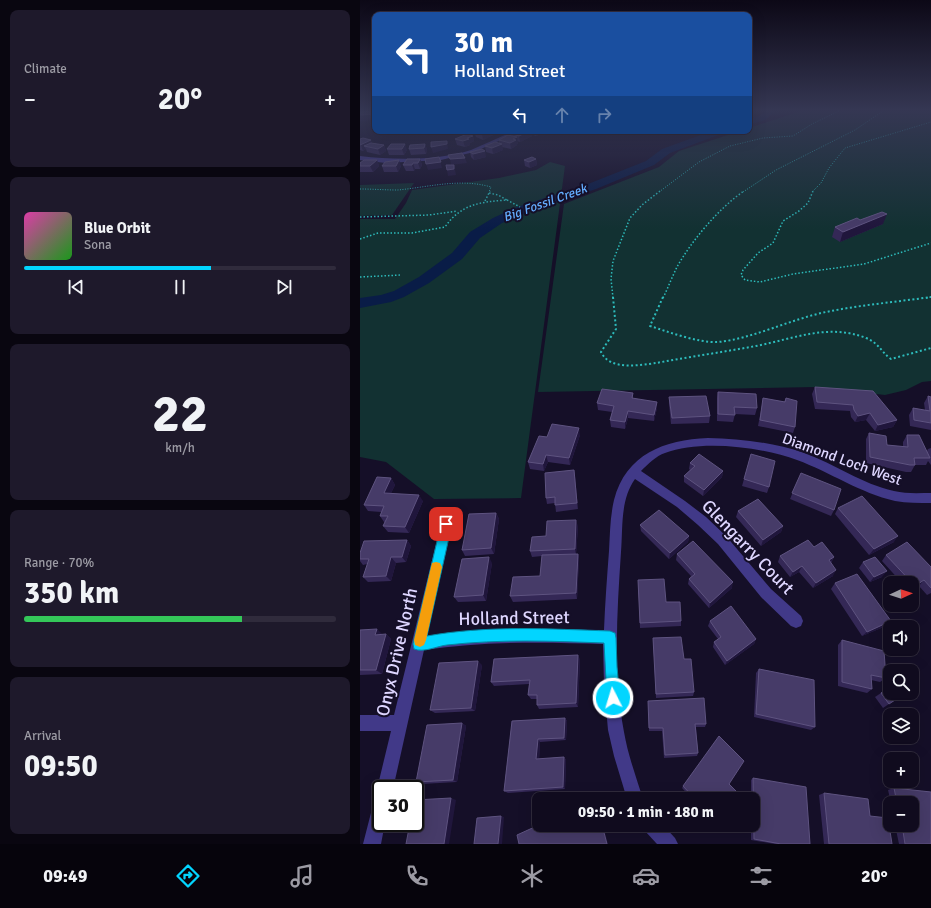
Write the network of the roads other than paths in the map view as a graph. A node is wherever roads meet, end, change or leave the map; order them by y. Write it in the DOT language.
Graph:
graph roads {
  1 [pos="473,150"];
  2 [pos="360,158"];
  3 [pos="634,472"];
  4 [pos="931,498"];
  5 [pos="446,524"];
  6 [pos="796,621"];
  7 [pos="610,638"];
  8 [pos="419,644"];
  9 [pos="360,723"];
  10 [pos="401,723"];
  11 [pos="387,780"];
  12 [pos="633,792"];
  13 [pos="375,832"];
  14 [pos="658,832"];
  15 [pos="372,844"];
  16 [pos="669,844"];
  1 -- 2 [label="street"];
  3 -- 4 [label="street, Diamond Loch West"];
  3 -- 6 [label="street, Glengarry Court"];
  3 -- 7 [label="street, Diamond Loch West"];
  5 -- 8 [label="street, Onyx Drive North"];
  7 -- 8 [label="street, Holland Street"];
  7 -- 12 [label="street, Diamond Loch West"];
  8 -- 10 [label="street, Onyx Drive North"];
  9 -- 10 [label="street"];
  10 -- 11 [label="street, Onyx Drive North"];
  13 -- 15 [label="street"];
  14 -- 16 [label="street"];
}
